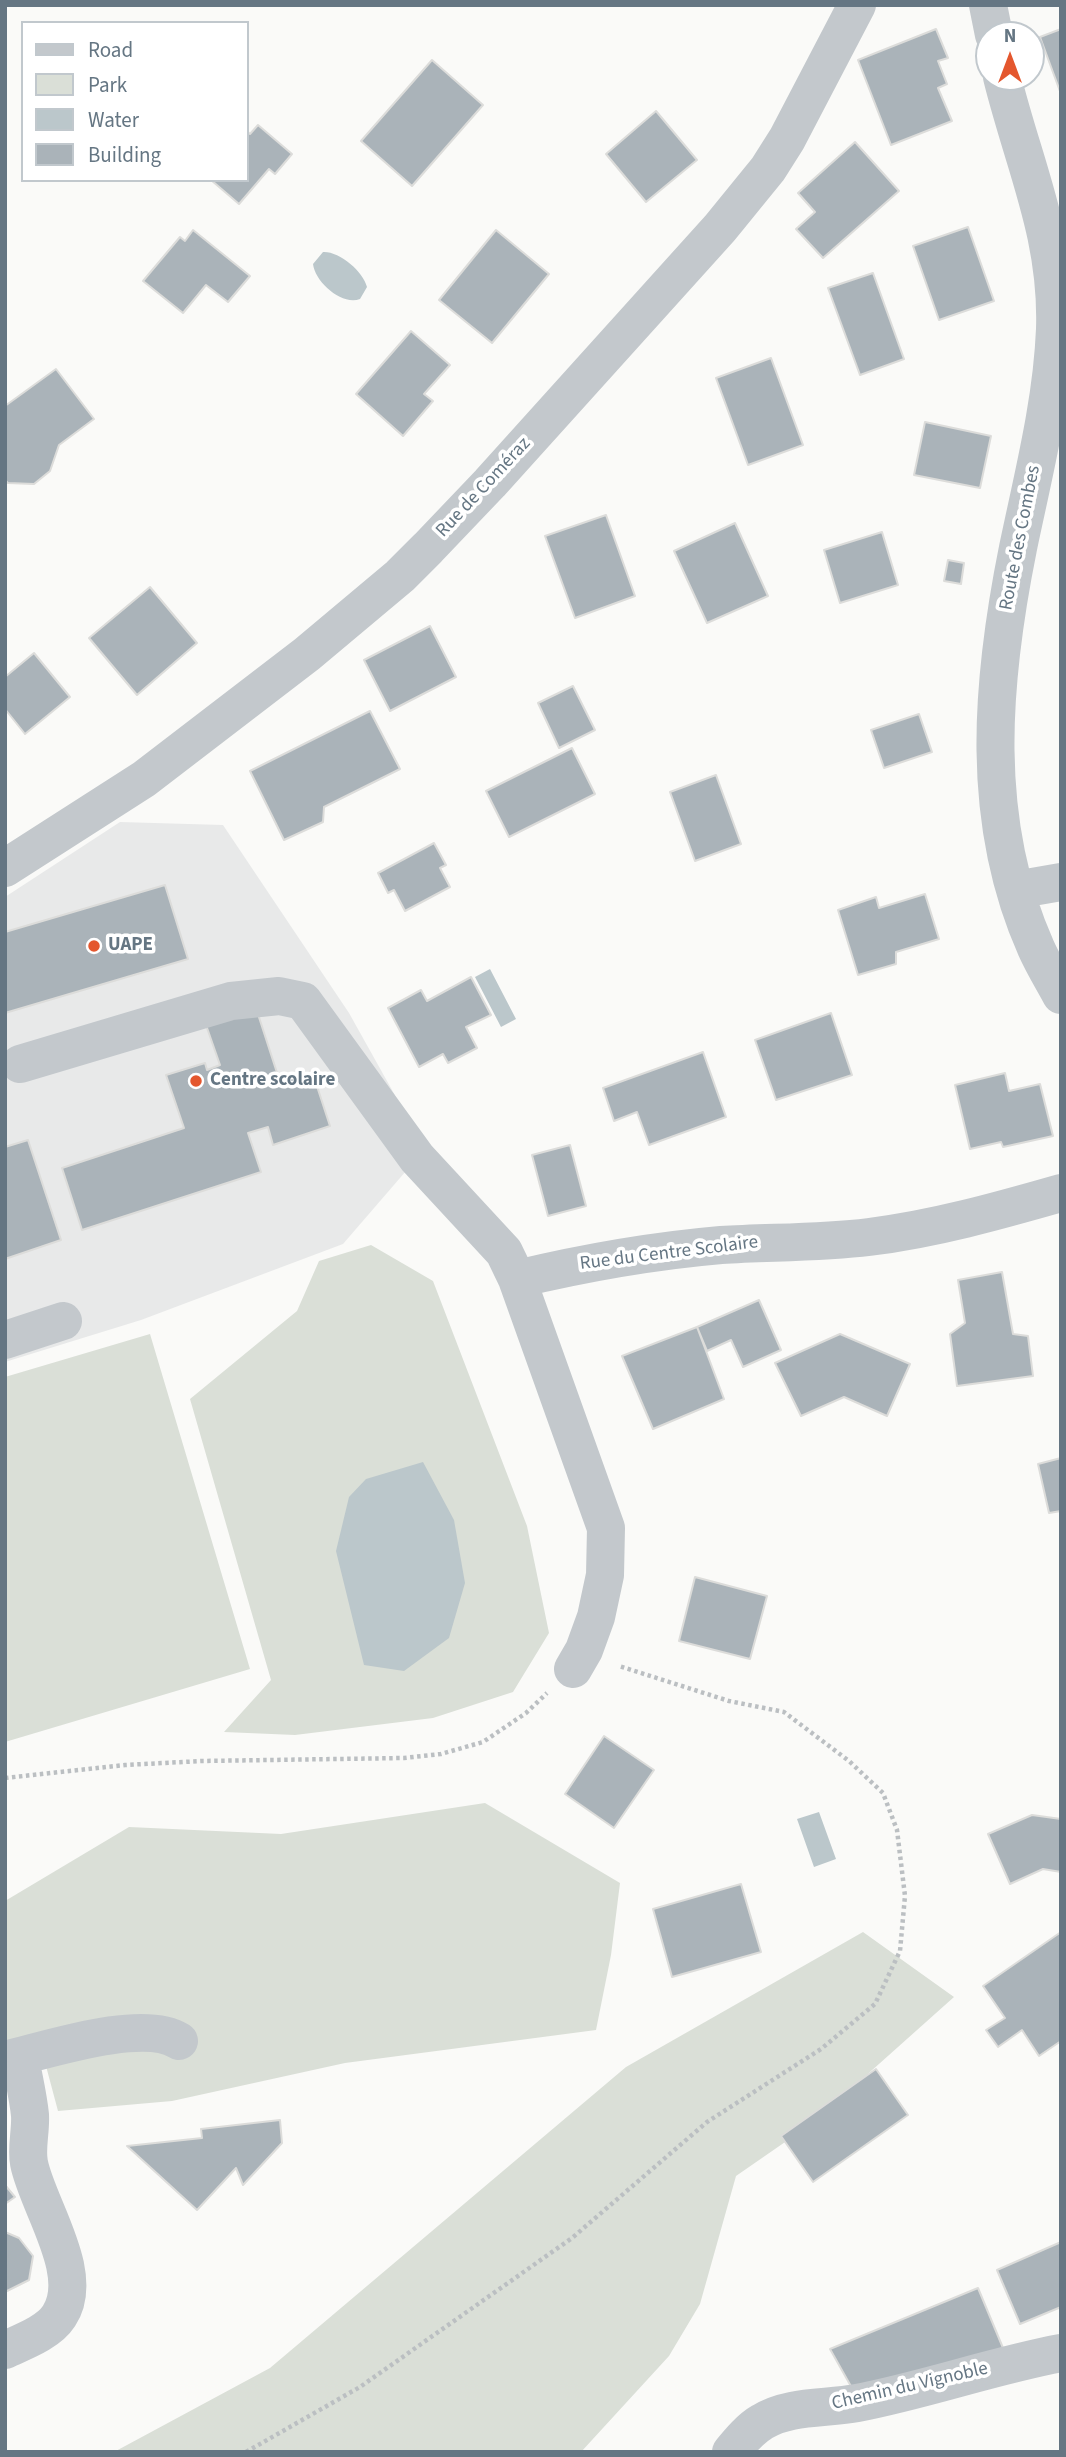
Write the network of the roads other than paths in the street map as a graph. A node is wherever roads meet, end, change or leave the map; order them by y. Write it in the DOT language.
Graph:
graph roads {
  1 [pos="857,5"];
  2 [pos="1007,91"];
  3 [pos="1056,373"];
  4 [pos="5,868"];
  5 [pos="1061,882"];
  6 [pos="1015,890"];
  7 [pos="1061,995"];
  8 [pos="20,1065"];
  9 [pos="1061,1193"];
  10 [pos="517,1279"];
  11 [pos="63,1321"];
  12 [pos="5,1340"];
  13 [pos="578,1660"];
  14 [pos="179,2041"];
  15 [pos="12,2058"];
  16 [pos="5,2350"];
  17 [pos="1061,2353"];
  18 [pos="732,2452"];
  1 -- 4 [label="street, Rue de Coméraz"];
  2 -- 3 [label="street, Route des Combes"];
  3 -- 6 [label="street, Route des Combes"];
  5 -- 6 [label="street"];
  6 -- 7 [label="street, Route des Combes"];
  8 -- 10 [label="street"];
  9 -- 10 [label="street, Rue du Centre Scolaire"];
  10 -- 13 [label="street"];
  11 -- 12 [label="street"];
  14 -- 15 [label="street"];
  15 -- 16 [label="street"];
  17 -- 18 [label="street, Chemin du Vignoble"];
}
